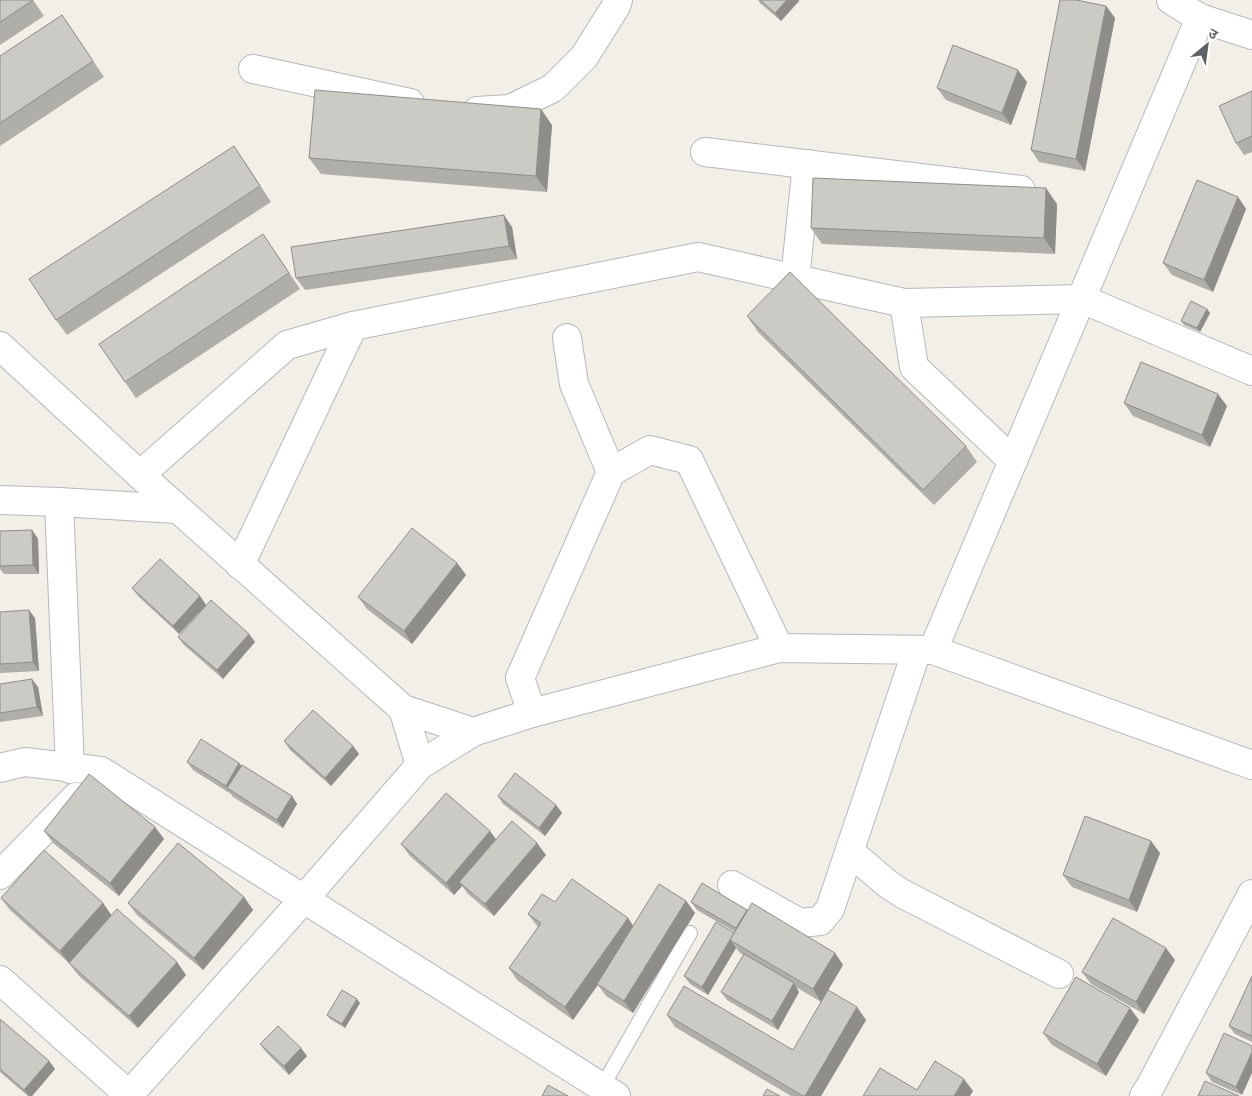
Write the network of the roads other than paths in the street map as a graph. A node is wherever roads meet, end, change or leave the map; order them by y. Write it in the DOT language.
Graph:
graph roads {
  1 [pos="618,0"];
  2 [pos="1171,0"];
  3 [pos="1200,18"];
  4 [pos="1252,34"];
  5 [pos="253,69"];
  6 [pos="705,152"];
  7 [pos="807,164"];
  8 [pos="1029,190"];
  9 [pos="794,278"];
  10 [pos="1082,299"];
  11 [pos="904,303"];
  12 [pos="353,326"];
  13 [pos="567,338"];
  14 [pos="0,346"];
  15 [pos="1252,371"];
  16 [pos="1013,461"];
  17 [pos="611,472"];
  18 [pos="140,475"];
  19 [pos="0,500"];
  20 [pos="59,502"];
  21 [pos="177,509"];
  22 [pos="240,565"];
  23 [pos="779,648"];
  24 [pos="925,650"];
  25 [pos="403,709"];
  26 [pos="532,713"];
  27 [pos="473,732"];
  28 [pos="420,765"];
  29 [pos="1252,765"];
  30 [pos="0,768"];
  31 [pos="70,769"];
  32 [pos="101,771"];
  33 [pos="850,852"];
  34 [pos="0,875"];
  35 [pos="732,885"];
  36 [pos="1252,894"];
  37 [pos="303,900"];
  38 [pos="690,933"];
  39 [pos="1059,974"];
  40 [pos="0,980"];
  41 [pos="609,1092"];
  42 [pos="128,1095"];
  43 [pos="1144,1096"];
  1 -- 5 [label="street"];
  2 -- 3 [label="street"];
  3 -- 4 [label="street"];
  3 -- 10 [label="street"];
  6 -- 7 [label="street"];
  7 -- 8 [label="street"];
  7 -- 9 [label="street"];
  9 -- 11 [label="street"];
  9 -- 12 [label="street"];
  10 -- 11 [label="street"];
  10 -- 15 [label="street"];
  10 -- 16 [label="street"];
  11 -- 16 [label="street"];
  12 -- 18 [label="street"];
  12 -- 22 [label="street"];
  13 -- 17 [label="street"];
  14 -- 18 [label="street"];
  16 -- 24 [label="street"];
  17 -- 23 [label="street"];
  17 -- 26 [label="street"];
  18 -- 21 [label="street"];
  19 -- 20 [label="street"];
  20 -- 21 [label="street"];
  20 -- 31 [label="street"];
  21 -- 22 [label="street"];
  22 -- 25 [label="street"];
  23 -- 24 [label="street"];
  23 -- 26 [label="street"];
  24 -- 29 [label="street"];
  24 -- 33 [label="street"];
  25 -- 27 [label="street"];
  25 -- 28 [label="street"];
  26 -- 27 [label="street"];
  27 -- 28 [label="street"];
  28 -- 37 [label="street"];
  30 -- 31 [label="street"];
  31 -- 32 [label="street"];
  32 -- 34 [label="street"];
  32 -- 37 [label="street"];
  33 -- 35 [label="street"];
  33 -- 39 [label="street"];
  36 -- 43 [label="street"];
  37 -- 41 [label="street"];
  37 -- 42 [label="street"];
  38 -- 41 [label="lane"];
  40 -- 42 [label="street"];
}
